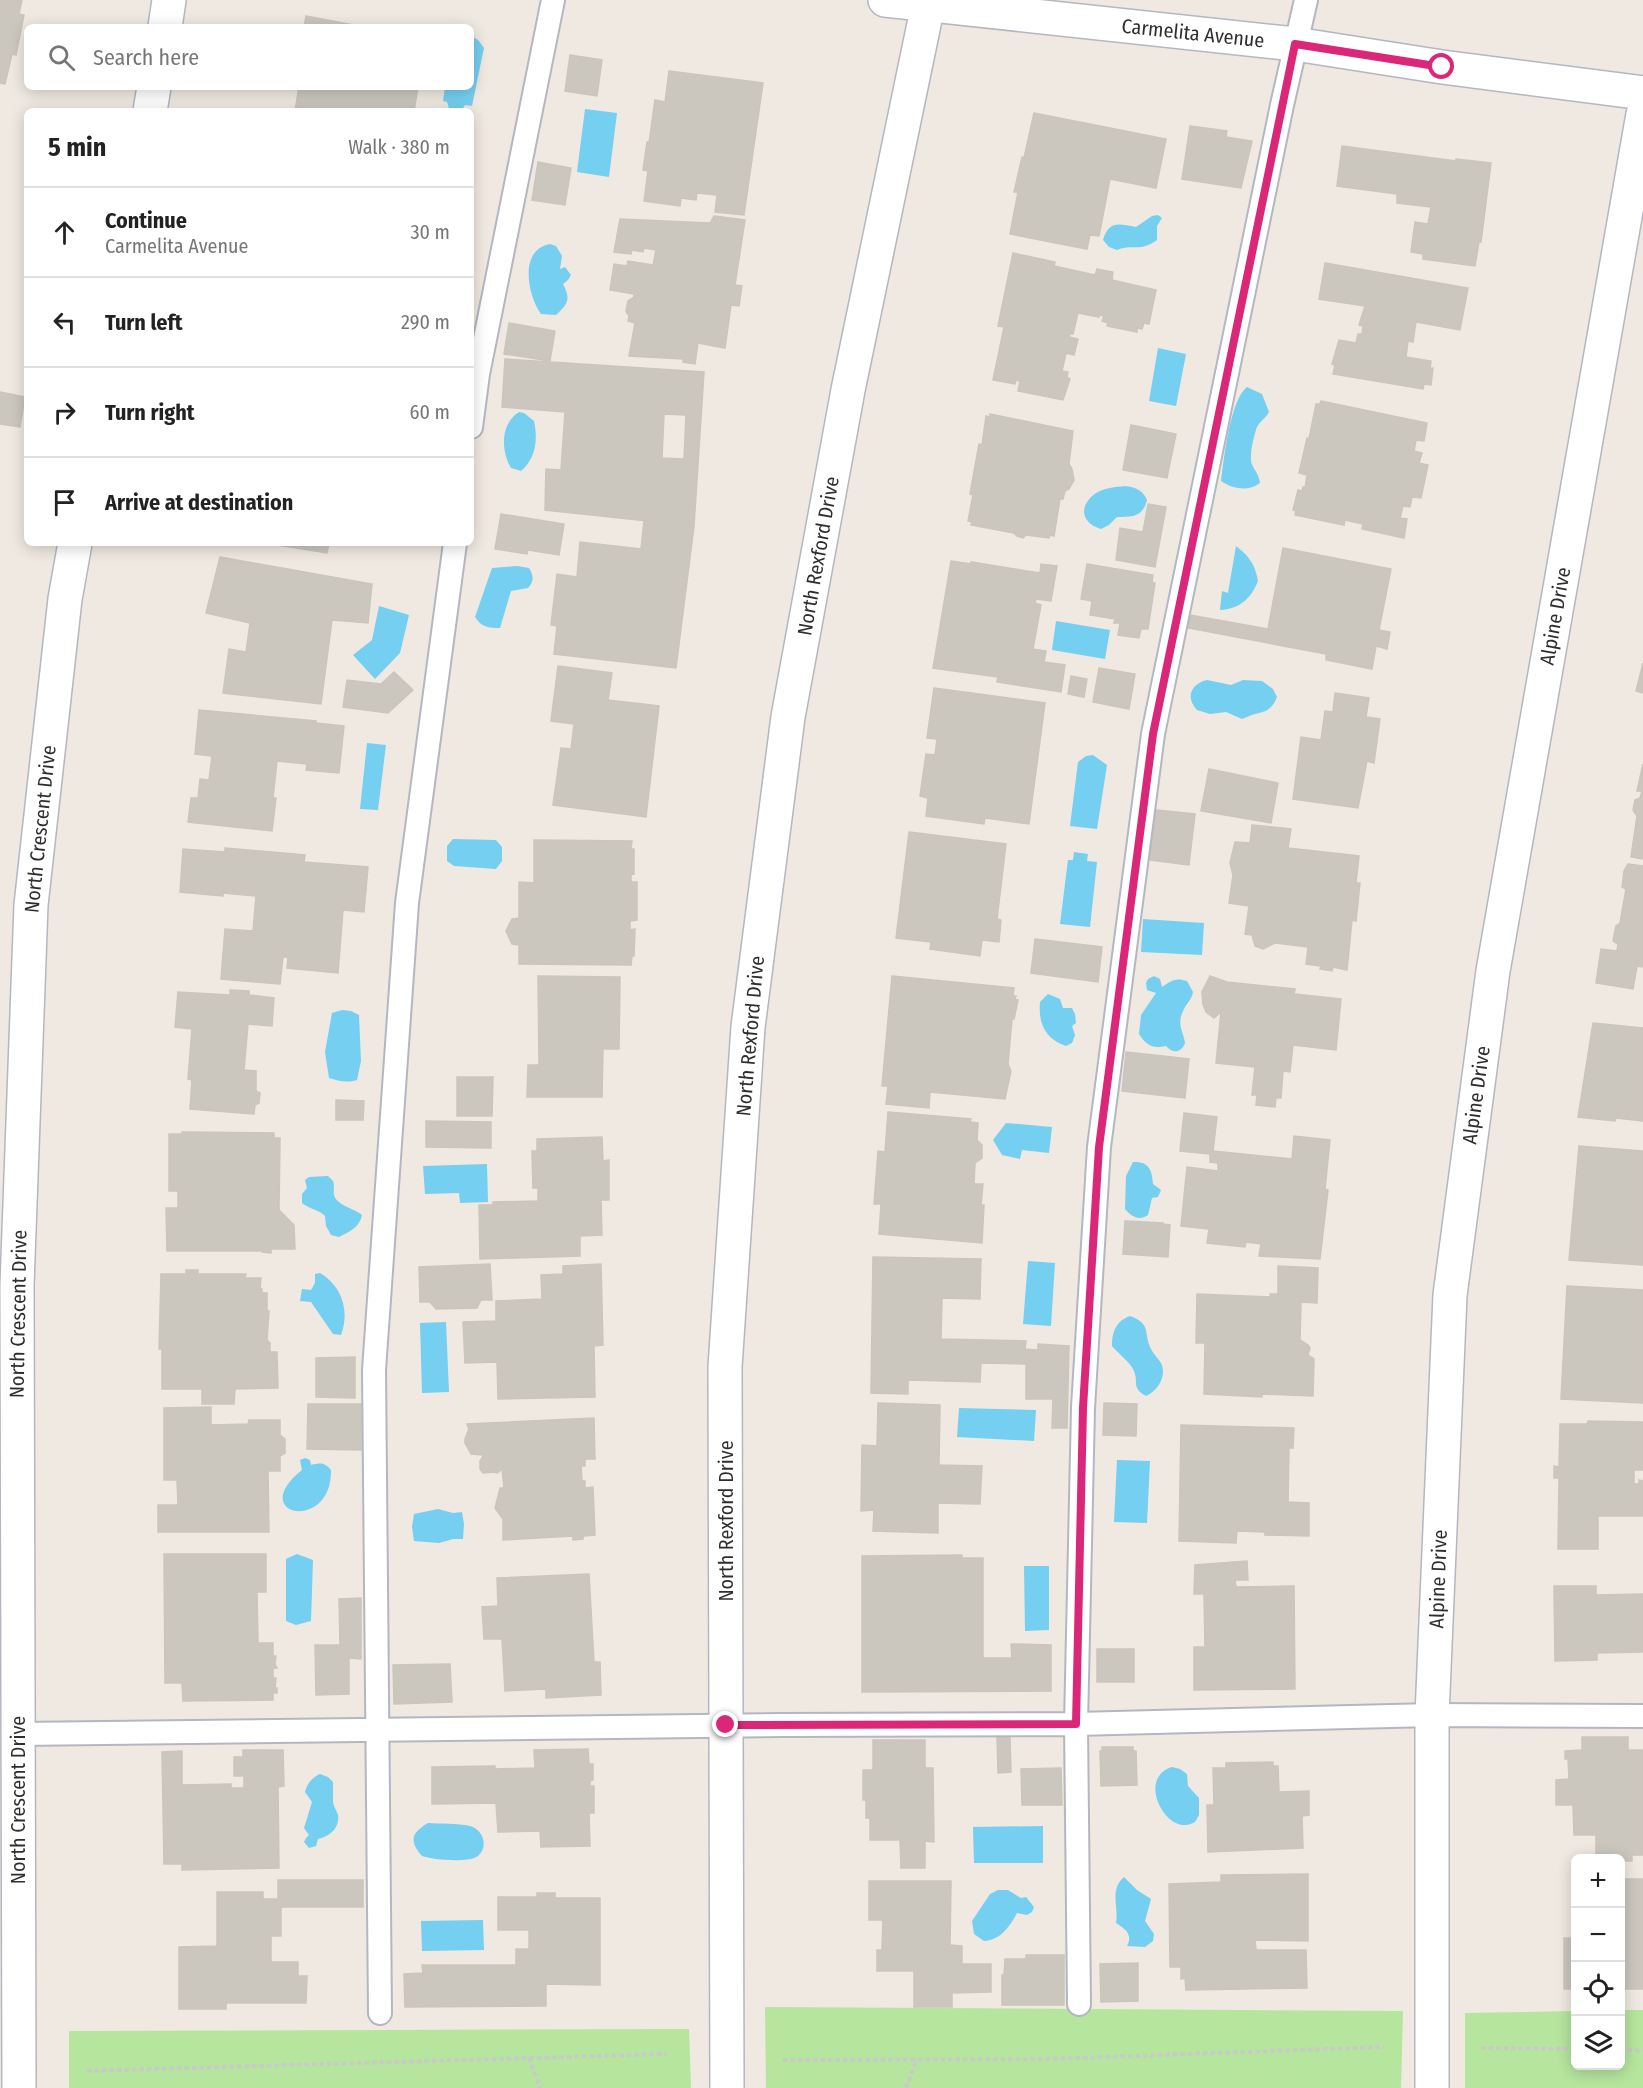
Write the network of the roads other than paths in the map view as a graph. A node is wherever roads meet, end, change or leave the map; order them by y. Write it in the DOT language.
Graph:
graph roads {
  1 [pos="170,0"];
  2 [pos="553,0"];
  3 [pos="885,0"];
  4 [pos="1306,0"];
  5 [pos="928,2"];
  6 [pos="166,24"];
  7 [pos="1295,44"];
  8 [pos="154,90"];
  9 [pos="1643,93"];
  10 [pos="150,108"];
  11 [pos="1643,114"];
  12 [pos="474,404"];
  13 [pos="74,546"];
  14 [pos="455,546"];
  15 [pos="9,1285"];
  16 [pos="1432,1715"];
  17 [pos="1643,1716"];
  18 [pos="1076,1724"];
  19 [pos="726,1725"];
  20 [pos="377,1731"];
  21 [pos="9,1734"];
  22 [pos="1079,2004"];
  23 [pos="380,2013"];
  24 [pos="19,2088"];
  25 [pos="727,2088"];
  26 [pos="1431,2088"];
  1 -- 6 [label="street"];
  2 -- 12 [label="lane"];
  3 -- 5 [label="street, Carmelita Avenue"];
  4 -- 7 [label="lane"];
  5 -- 7 [label="street, Carmelita Avenue"];
  5 -- 19 [label="street, North Rexford Drive"];
  7 -- 9 [label="street, Carmelita Avenue"];
  7 -- 18 [label="lane"];
  8 -- 10 [label="street"];
  11 -- 16 [label="street, Alpine Drive"];
  13 -- 15 [label="street, North Crescent Drive"];
  14 -- 20 [label="lane"];
  15 -- 21 [label="street, North Crescent Drive"];
  16 -- 17 [label="lane"];
  16 -- 18 [label="lane"];
  16 -- 26 [label="street, Alpine Drive"];
  18 -- 19 [label="lane"];
  18 -- 22 [label="lane"];
  19 -- 20 [label="lane"];
  19 -- 25 [label="street, North Rexford Drive"];
  20 -- 21 [label="lane"];
  20 -- 23 [label="lane"];
  21 -- 24 [label="street, North Crescent Drive"];
}
